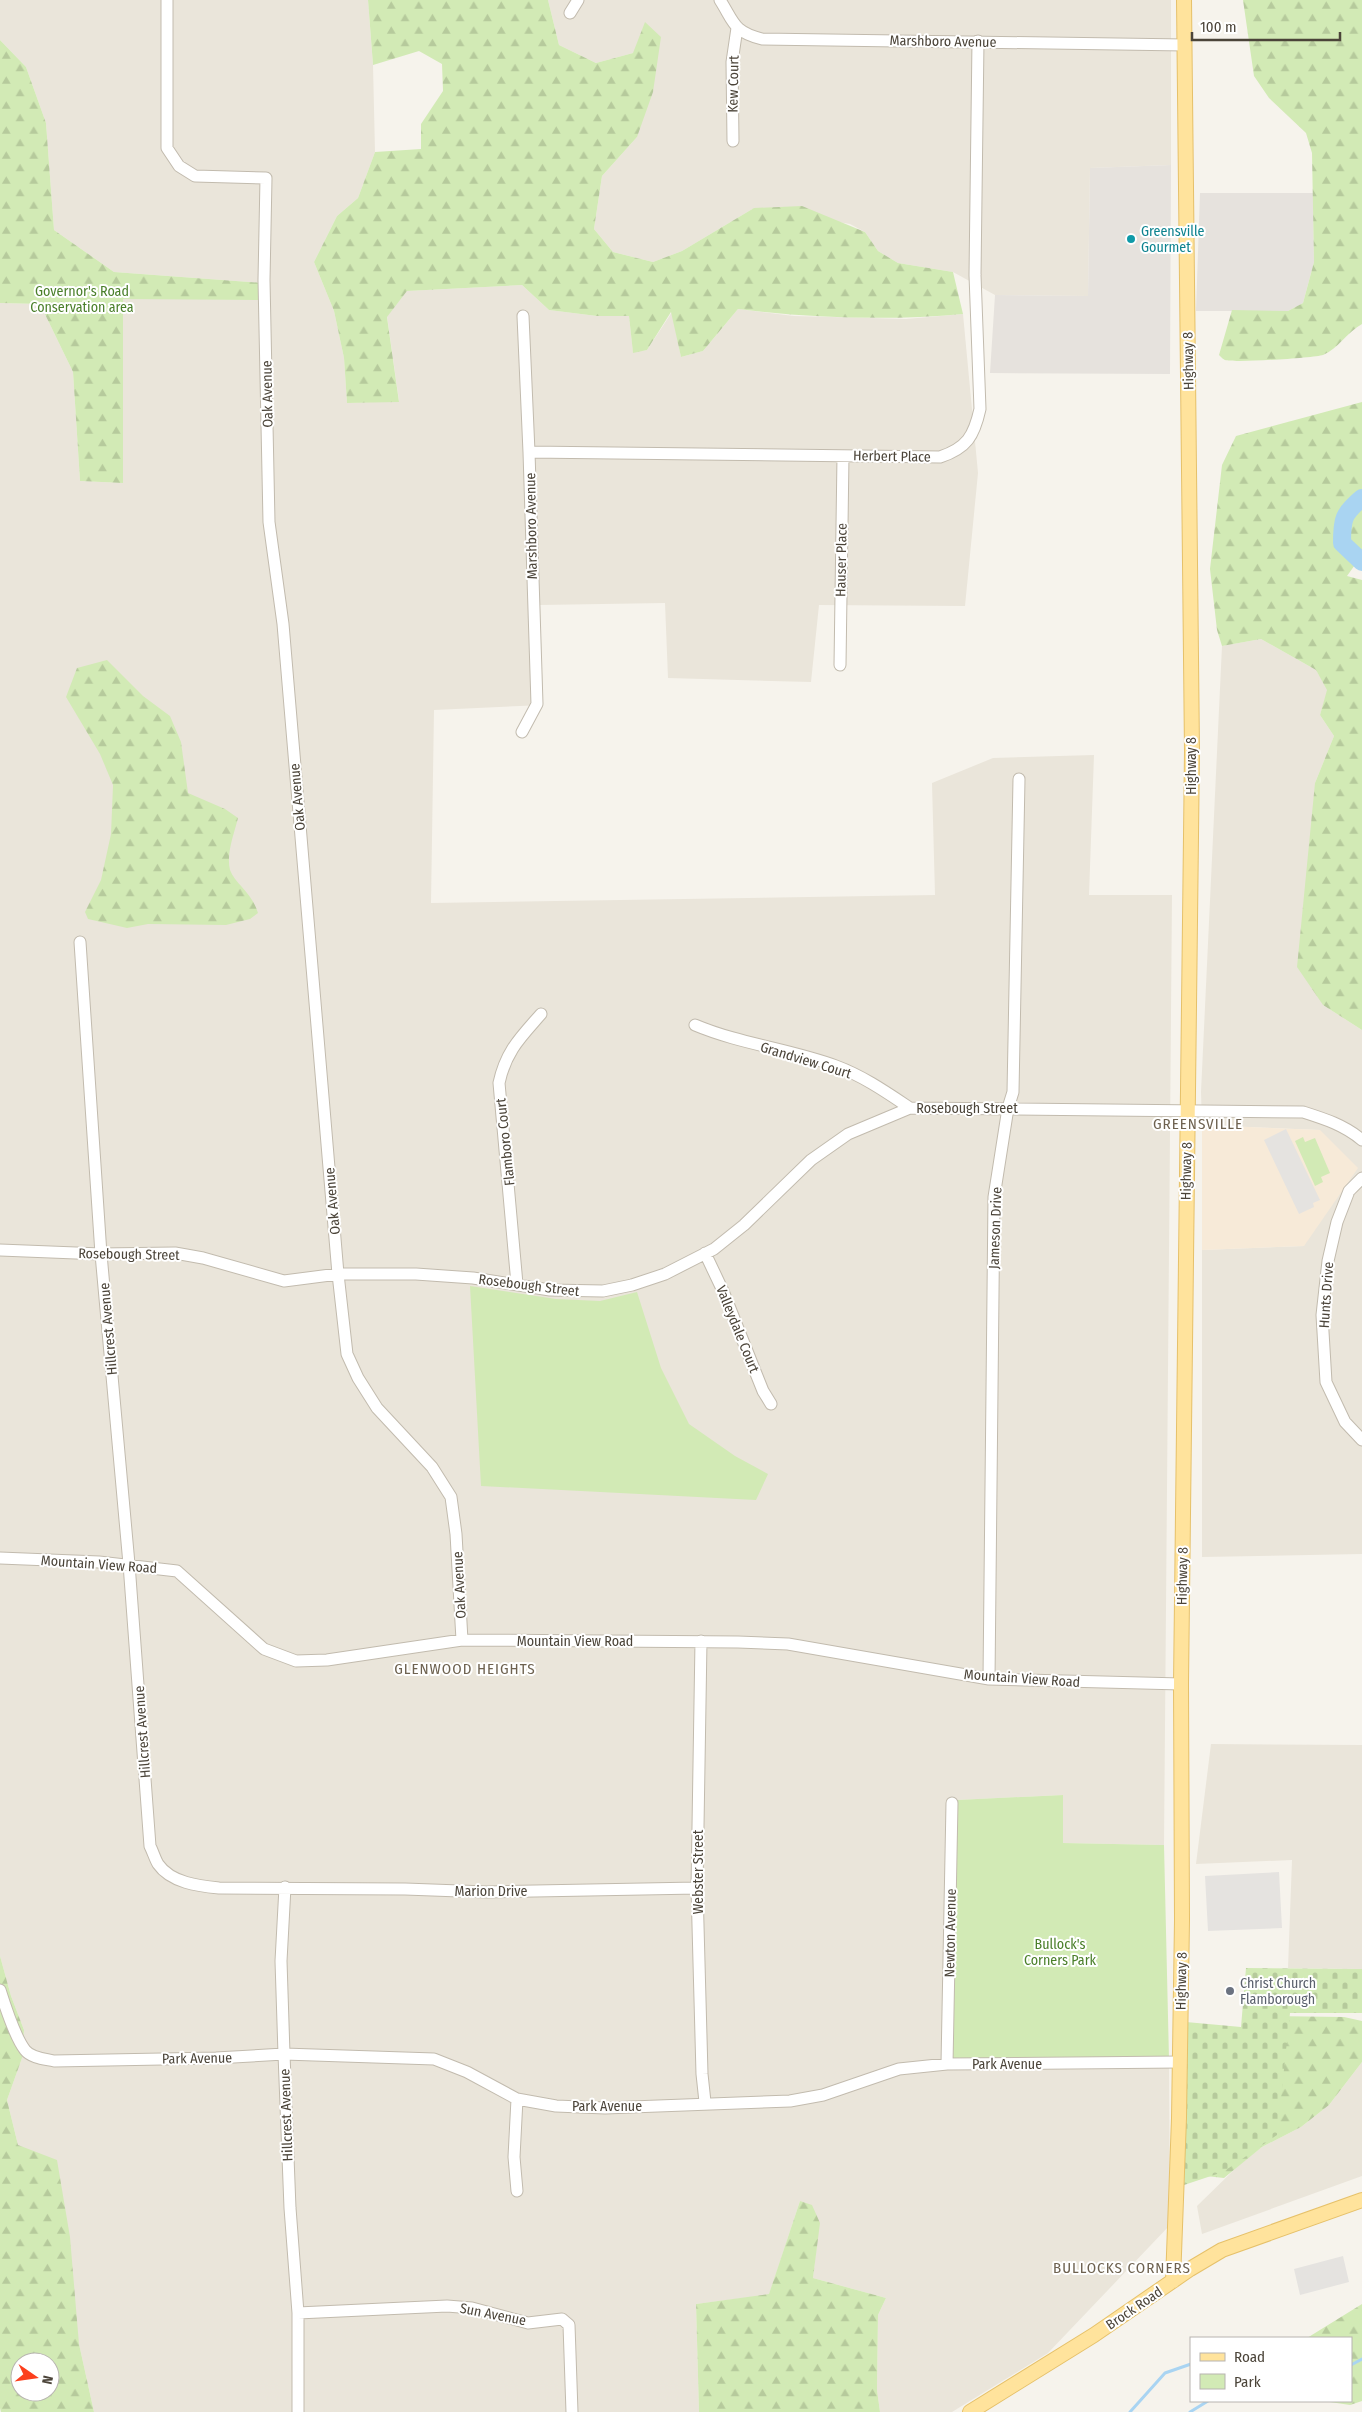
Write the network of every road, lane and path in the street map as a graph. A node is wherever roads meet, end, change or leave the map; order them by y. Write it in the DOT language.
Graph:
graph roads {
  1 [pos="167,0"];
  2 [pos="578,0"];
  3 [pos="720,0"];
  4 [pos="1184,0"];
  5 [pos="570,13"];
  6 [pos="737,28"];
  7 [pos="978,41"];
  8 [pos="1185,45"];
  9 [pos="733,141"];
  10 [pos="523,316"];
  11 [pos="530,452"];
  12 [pos="843,456"];
  13 [pos="840,665"];
  14 [pos="522,732"];
  15 [pos="1019,779"];
  16 [pos="80,942"];
  17 [pos="541,1014"];
  18 [pos="695,1025"];
  19 [pos="910,1108"];
  20 [pos="1008,1108"];
  21 [pos="1186,1111"];
  22 [pos="1362,1140"];
  23 [pos="1362,1178"];
  24 [pos="0,1250"];
  25 [pos="706,1253"];
  26 [pos="101,1254"];
  27 [pos="338,1274"];
  28 [pos="517,1284"];
  29 [pos="771,1404"];
  30 [pos="1362,1440"];
  31 [pos="0,1558"];
  32 [pos="129,1564"];
  33 [pos="462,1640"];
  34 [pos="701,1641"];
  35 [pos="989,1680"];
  36 [pos="1181,1684"];
  37 [pos="952,1803"];
  38 [pos="285,1887"];
  39 [pos="697,1888"];
  40 [pos="0,1990"];
  41 [pos="284,2054"];
  42 [pos="1180,2062"];
  43 [pos="947,2064"];
  44 [pos="517,2099"];
  45 [pos="705,2102"];
  46 [pos="517,2191"];
  47 [pos="1362,2200"];
  48 [pos="1173,2281"];
  49 [pos="298,2313"];
  50 [pos="298,2412"];
  51 [pos="572,2412"];
  52 [pos="970,2412"];
  1 -- 27 [label="street, Oak Avenue"];
  2 -- 5 [label="street"];
  3 -- 6 [label="street"];
  4 -- 8 [label="main road, Highway 8"];
  6 -- 7 [label="street, Marshboro Avenue"];
  6 -- 9 [label="street, Kew Court"];
  7 -- 8 [label="street, Marshboro Avenue"];
  7 -- 12 [label="street, Herbert Place"];
  8 -- 21 [label="main road, Highway 8"];
  10 -- 11 [label="street, Marshboro Avenue"];
  11 -- 12 [label="street, Herbert Place"];
  11 -- 14 [label="street, Marshboro Avenue"];
  12 -- 13 [label="street, Hauser Place"];
  15 -- 20 [label="street, Jameson Drive"];
  16 -- 26 [label="street, Hillcrest Avenue"];
  17 -- 28 [label="street, Flamboro Court"];
  18 -- 19 [label="street, Grandview Court"];
  19 -- 20 [label="street, Rosebough Street"];
  19 -- 25 [label="street, Rosebough Street"];
  20 -- 21 [label="street, Rosebough Street"];
  20 -- 35 [label="street, Jameson Drive"];
  21 -- 22 [label="street, Rosebough Street"];
  21 -- 36 [label="main road, Highway 8"];
  23 -- 30 [label="street, Hunts Drive"];
  24 -- 26 [label="street, Rosebough Street"];
  25 -- 28 [label="street, Rosebough Street"];
  25 -- 29 [label="street, Valleydale Court"];
  26 -- 27 [label="street, Rosebough Street"];
  26 -- 32 [label="street, Hillcrest Avenue"];
  27 -- 28 [label="street, Rosebough Street"];
  27 -- 33 [label="street, Oak Avenue"];
  31 -- 32 [label="street, Mountain View Road"];
  32 -- 33 [label="street, Mountain View Road"];
  32 -- 38 [label="street, Hillcrest Avenue"];
  33 -- 34 [label="street, Mountain View Road"];
  34 -- 35 [label="street, Mountain View Road"];
  34 -- 39 [label="street, Webster Street"];
  35 -- 36 [label="street, Mountain View Road"];
  36 -- 42 [label="main road, Highway 8"];
  37 -- 43 [label="street, Newton Avenue"];
  38 -- 39 [label="street, Marion Drive"];
  38 -- 41 [label="street, Hillcrest Avenue"];
  39 -- 45 [label="street, Webster Street"];
  40 -- 41 [label="street, Park Avenue"];
  41 -- 44 [label="street, Park Avenue"];
  41 -- 49 [label="street, Hillcrest Avenue"];
  42 -- 43 [label="street, Park Avenue"];
  42 -- 48 [label="main road, Highway 8"];
  43 -- 45 [label="street, Park Avenue"];
  44 -- 45 [label="street, Park Avenue"];
  44 -- 46 [label="street"];
  47 -- 48 [label="main road, Brock Road"];
  48 -- 52 [label="main road, Brock Road"];
  49 -- 50 [label="street, Hillcrest Avenue"];
  49 -- 51 [label="street, Sun Avenue"];
}
